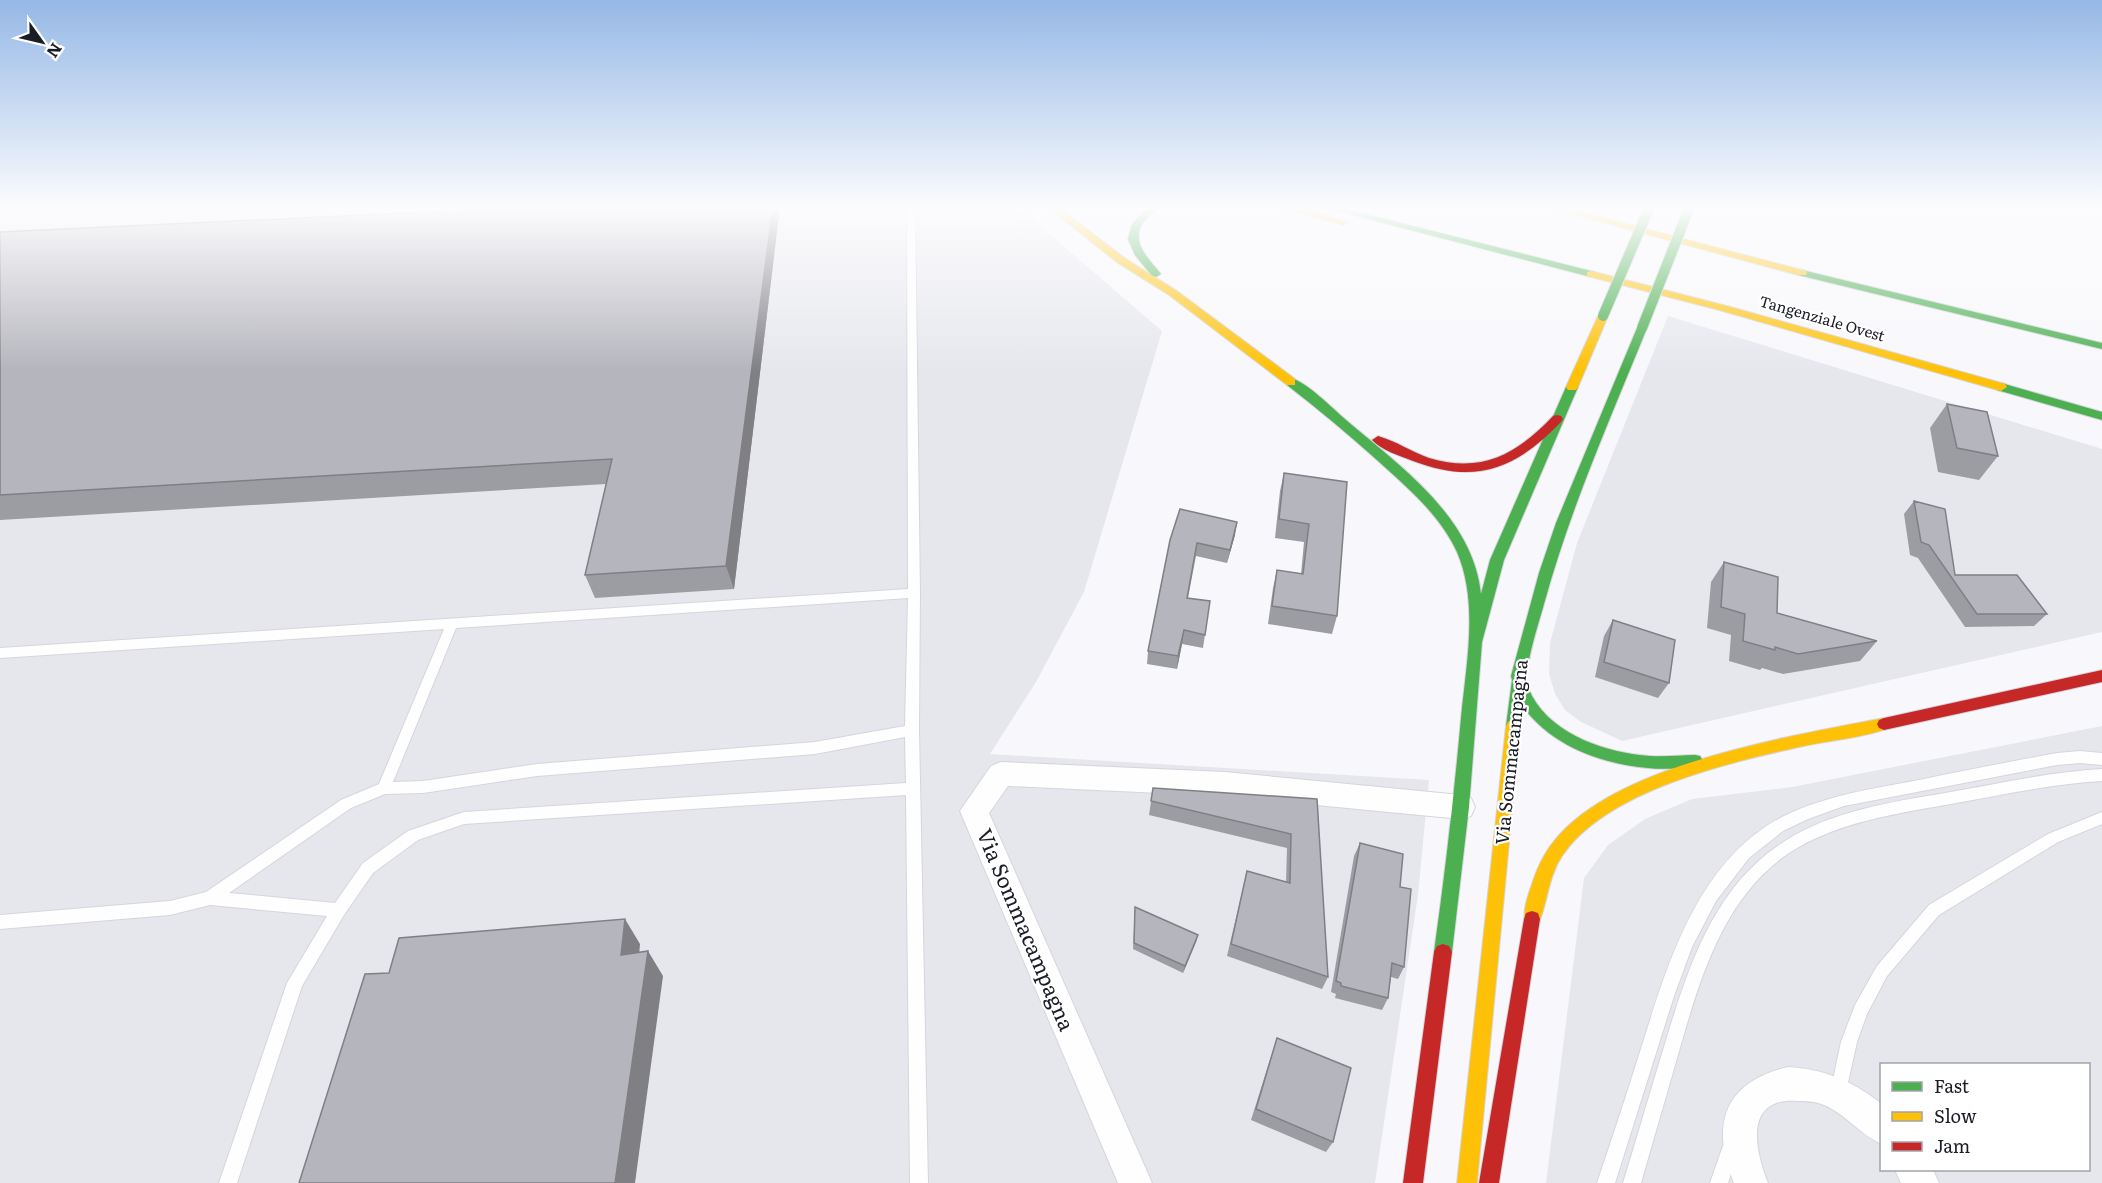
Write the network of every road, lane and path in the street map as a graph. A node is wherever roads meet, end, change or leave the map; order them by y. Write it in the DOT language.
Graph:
graph roads {
  1 [pos="911,261"];
  2 [pos="1122,261"];
  3 [pos="1145,261"];
  4 [pos="1545,261"];
  5 [pos="1620,261"];
  6 [pos="1633,261"];
  7 [pos="1668,261"];
  8 [pos="1752,261"];
  9 [pos="1677,276"];
  10 [pos="1173,293"];
  11 [pos="2102,346"];
  12 [pos="1887,354"];
  13 [pos="1332,413"];
  14 [pos="2102,416"];
  15 [pos="1557,419"];
  16 [pos="2102,425"];
  17 [pos="914,593"];
  18 [pos="452,623"];
  19 [pos="1475,642"];
  20 [pos="0,652"];
  21 [pos="1518,676"];
  22 [pos="2102,676"];
  23 [pos="912,730"];
  24 [pos="2102,759"];
  25 [pos="1720,760"];
  26 [pos="2102,775"];
  27 [pos="384,788"];
  28 [pos="913,789"];
  29 [pos="1461,807"];
  30 [pos="2100,819"];
  31 [pos="210,898"];
  32 [pos="339,910"];
  33 [pos="0,922"];
  34 [pos="1838,1094"];
  35 [pos="1741,1117"];
  36 [pos="1880,1126"];
  37 [pos="1912,1171"];
  38 [pos="228,1183"];
  39 [pos="919,1183"];
  40 [pos="1135,1183"];
  41 [pos="1413,1183"];
  42 [pos="1467,1183"];
  43 [pos="1489,1183"];
  44 [pos="1606,1183"];
  45 [pos="1632,1183"];
  46 [pos="1719,1183"];
  47 [pos="1751,1183"];
  48 [pos="1922,1183"];
  1 -- 17 [label="lane"];
  2 -- 10 [label="main road"];
  3 -- 10 [label="main road"];
  4 -- 12 [label="main road, Tangenziale Ovest"];
  5 -- 9 [label="main road"];
  6 -- 15 [label="main road, bridge"];
  7 -- 21 [label="main road, Via Sommacampagna, bridge"];
  8 -- 11 [label="main road"];
  10 -- 13 [label="main road"];
  12 -- 14 [label="main road, Tangenziale Ovest"];
  12 -- 16 [label="main road"];
  13 -- 15 [label="main road"];
  13 -- 19 [label="main road"];
  15 -- 19 [label="main road"];
  17 -- 18 [label="lane"];
  17 -- 23 [label="lane"];
  18 -- 20 [label="lane"];
  18 -- 27 [label="lane"];
  19 -- 29 [label="main road"];
  21 -- 25 [label="main road"];
  21 -- 42 [label="main road, Via Sommacampagna"];
  22 -- 25 [label="main road"];
  23 -- 27 [label="lane"];
  23 -- 28 [label="lane"];
  24 -- 44 [label="lane"];
  25 -- 43 [label="main road"];
  26 -- 45 [label="lane"];
  27 -- 31 [label="lane"];
  28 -- 32 [label="lane"];
  28 -- 39 [label="lane"];
  29 -- 40 [label="street, Via Sommacampagna"];
  29 -- 41 [label="main road"];
  30 -- 34 [label="lane"];
  31 -- 32 [label="lane"];
  31 -- 33 [label="lane"];
  32 -- 38 [label="lane"];
  34 -- 35 [label="street"];
  34 -- 36 [label="street"];
  35 -- 46 [label="lane"];
  35 -- 47 [label="street"];
  37 -- 48 [label="street"];
}
